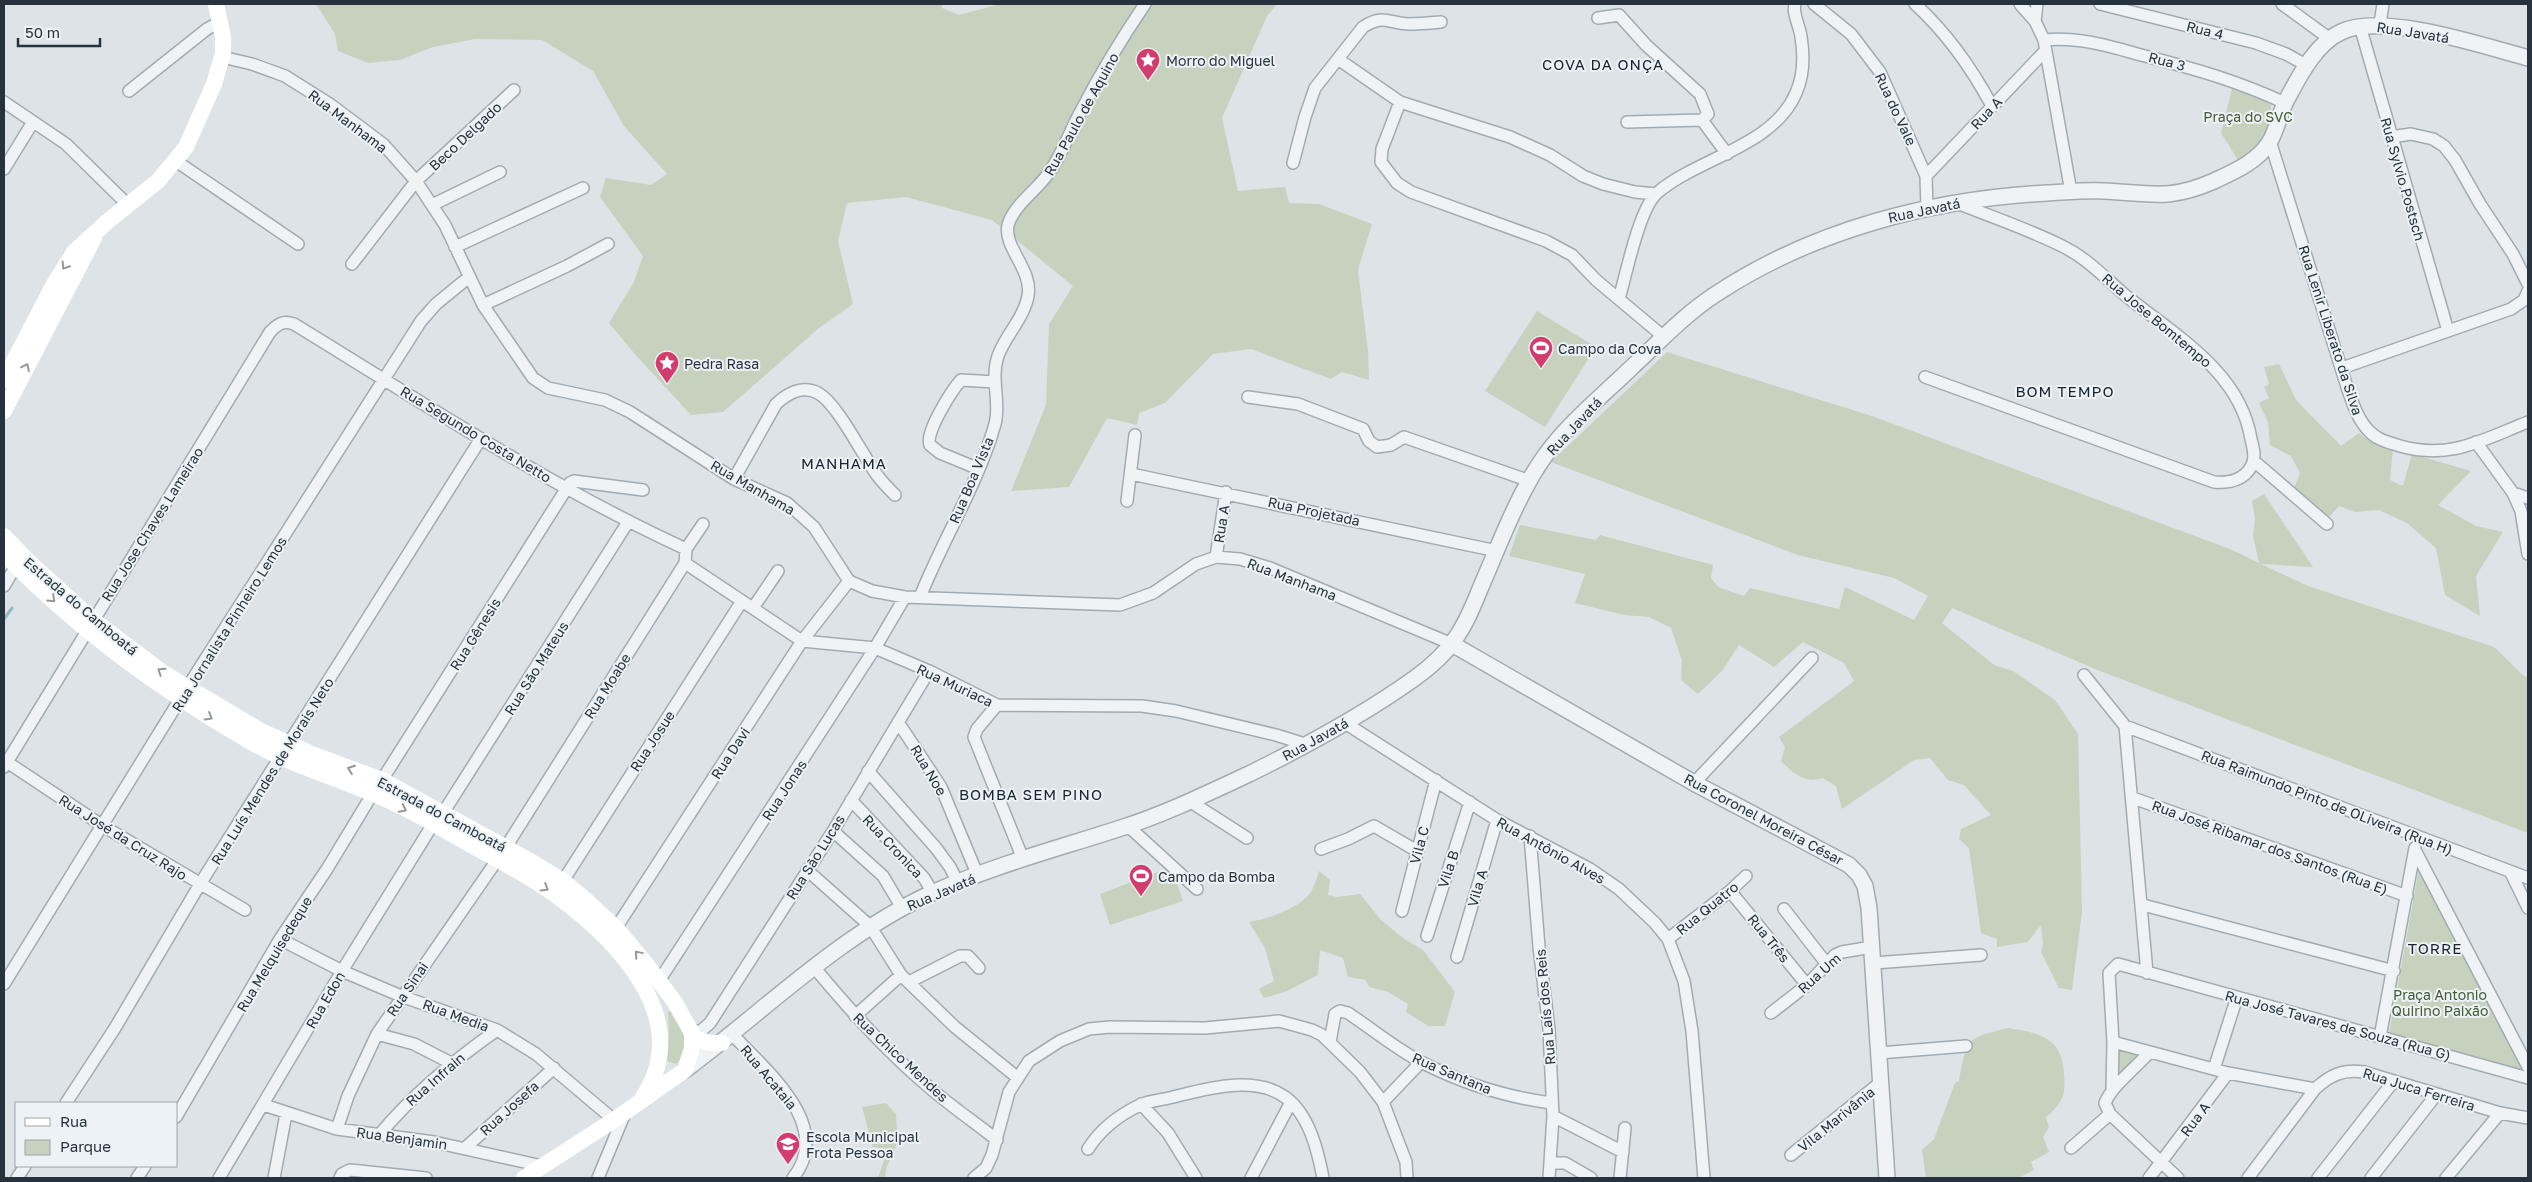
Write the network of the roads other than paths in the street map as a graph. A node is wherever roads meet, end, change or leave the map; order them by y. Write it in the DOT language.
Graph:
graph roads {
  1 [pos="1145,4"];
  2 [pos="1814,4"];
  3 [pos="1915,4"];
  4 [pos="2020,4"];
  5 [pos="2037,4"];
  6 [pos="2100,4"];
  7 [pos="2282,4"];
  8 [pos="2383,4"];
  9 [pos="1795,5"];
  10 [pos="216,10"];
  11 [pos="1598,18"];
  12 [pos="2035,21"];
  13 [pos="1441,22"];
  14 [pos="2380,24"];
  15 [pos="2360,26"];
  16 [pos="2330,39"];
  17 [pos="2045,45"];
  18 [pos="222,57"];
  19 [pos="2528,58"];
  20 [pos="1338,59"];
  21 [pos="2306,65"];
  22 [pos="129,90"];
  23 [pos="514,90"];
  24 [pos="4,102"];
  25 [pos="1400,102"];
  26 [pos="2285,102"];
  27 [pos="1992,106"];
  28 [pos="1702,120"];
  29 [pos="33,122"];
  30 [pos="1627,122"];
  31 [pos="2391,137"];
  32 [pos="2270,141"];
  33 [pos="1727,154"];
  34 [pos="176,161"];
  35 [pos="1293,163"];
  36 [pos="4,169"];
  37 [pos="500,172"];
  38 [pos="1926,176"];
  39 [pos="416,181"];
  40 [pos="583,188"];
  41 [pos="2071,192"];
  42 [pos="1656,194"];
  43 [pos="1957,203"];
  44 [pos="432,204"];
  45 [pos="128,205"];
  46 [pos="1927,209"];
  47 [pos="298,244"];
  48 [pos="608,244"];
  49 [pos="456,247"];
  50 [pos="352,264"];
  51 [pos="1027,275"];
  52 [pos="469,278"];
  53 [pos="2528,284"];
  54 [pos="2528,291"];
  55 [pos="1620,299"];
  56 [pos="483,304"];
  57 [pos="2448,331"];
  58 [pos="270,332"];
  59 [pos="1664,337"];
  60 [pos="2342,368"];
  61 [pos="1925,377"];
  62 [pos="385,380"];
  63 [pos="995,382"];
  64 [pos="7,386"];
  65 [pos="1248,397"];
  66 [pos="4,411"];
  67 [pos="2528,422"];
  68 [pos="1135,435"];
  69 [pos="480,440"];
  70 [pos="2476,442"];
  71 [pos="2254,460"];
  72 [pos="979,469"];
  73 [pos="1131,474"];
  74 [pos="734,480"];
  75 [pos="1530,481"];
  76 [pos="567,488"];
  77 [pos="643,490"];
  78 [pos="1226,492"];
  79 [pos="2512,493"];
  80 [pos="895,495"];
  81 [pos="2528,498"];
  82 [pos="1127,501"];
  83 [pos="628,522"];
  84 [pos="703,524"];
  85 [pos="2327,524"];
  86 [pos="4,536"];
  87 [pos="686,549"];
  88 [pos="1497,551"];
  89 [pos="4,554"];
  90 [pos="2528,554"];
  91 [pos="1216,556"];
  92 [pos="685,563"];
  93 [pos="16,566"];
  94 [pos="778,571"];
  95 [pos="849,581"];
  96 [pos="4,586"];
  97 [pos="905,597"];
  98 [pos="920,598"];
  99 [pos="742,601"];
  100 [pos="753,608"];
  101 [pos="90,626"];
  102 [pos="802,641"];
  103 [pos="1452,644"];
  104 [pos="875,648"];
  105 [pos="1812,658"];
  106 [pos="929,672"];
  107 [pos="2084,675"];
  108 [pos="184,694"];
  109 [pos="997,705"];
  110 [pos="898,722"];
  111 [pos="1345,724"];
  112 [pos="2125,726"];
  113 [pos="1308,745"];
  114 [pos="284,751"];
  115 [pos="5,763"];
  116 [pos="868,771"];
  117 [pos="1436,780"];
  118 [pos="1694,782"];
  119 [pos="378,787"];
  120 [pos="2133,798"];
  121 [pos="851,800"];
  122 [pos="1191,802"];
  123 [pos="1470,802"];
  124 [pos="438,819"];
  125 [pos="1498,820"];
  126 [pos="102,826"];
  127 [pos="1128,826"];
  128 [pos="833,831"];
  129 [pos="1530,836"];
  130 [pos="2418,836"];
  131 [pos="1247,838"];
  132 [pos="1321,848"];
  133 [pos="2415,850"];
  134 [pos="1417,851"];
  135 [pos="502,853"];
  136 [pos="1023,859"];
  137 [pos="807,870"];
  138 [pos="2510,870"];
  139 [pos="978,876"];
  140 [pos="1746,876"];
  141 [pos="2528,878"];
  142 [pos="563,881"];
  143 [pos="958,883"];
  144 [pos="200,884"];
  145 [pos="1197,889"];
  146 [pos="1730,891"];
  147 [pos="933,893"];
  148 [pos="2407,896"];
  149 [pos="2143,905"];
  150 [pos="902,908"];
  151 [pos="2528,908"];
  152 [pos="1784,909"];
  153 [pos="245,910"];
  154 [pos="1402,911"];
  155 [pos="870,926"];
  156 [pos="616,928"];
  157 [pos="1427,936"];
  158 [pos="280,939"];
  159 [pos="1668,939"];
  160 [pos="1872,946"];
  161 [pos="1981,954"];
  162 [pos="1457,957"];
  163 [pos="1826,963"];
  164 [pos="1874,963"];
  165 [pos="813,966"];
  166 [pos="979,968"];
  167 [pos="342,971"];
  168 [pos="2394,971"];
  169 [pos="2147,972"];
  170 [pos="905,978"];
  171 [pos="659,981"];
  172 [pos="4,984"];
  173 [pos="1807,985"];
  174 [pos="401,996"];
  175 [pos="671,997"];
  176 [pos="2236,997"];
  177 [pos="654,1005"];
  178 [pos="1771,1013"];
  179 [pos="855,1016"];
  180 [pos="497,1030"];
  181 [pos="377,1034"];
  182 [pos="692,1035"];
  183 [pos="2380,1037"];
  184 [pos="727,1038"];
  185 [pos="1330,1042"];
  186 [pos="2113,1042"];
  187 [pos="1966,1046"];
  188 [pos="1879,1053"];
  189 [pos="2149,1053"];
  190 [pos="1421,1062"];
  191 [pos="451,1063"];
  192 [pos="659,1066"];
  193 [pos="2528,1067"];
  194 [pos="554,1068"];
  195 [pos="2214,1069"];
  196 [pos="685,1070"];
  197 [pos="2228,1073"];
  198 [pos="1018,1078"];
  199 [pos="2528,1078"];
  200 [pos="1881,1082"];
  201 [pos="2393,1082"];
  202 [pos="2315,1089"];
  203 [pos="2110,1093"];
  204 [pos="2436,1095"];
  205 [pos="67,1102"];
  206 [pos="1291,1102"];
  207 [pos="1383,1102"];
  208 [pos="639,1103"];
  209 [pos="1551,1103"];
  210 [pos="1141,1104"];
  211 [pos="264,1105"];
  212 [pos="178,1114"];
  213 [pos="286,1114"];
  214 [pos="2110,1114"];
  215 [pos="2500,1114"];
  216 [pos="1553,1116"];
  217 [pos="620,1117"];
  218 [pos="2528,1118"];
  219 [pos="1625,1128"];
  220 [pos="337,1129"];
  221 [pos="380,1134"];
  222 [pos="997,1140"];
  223 [pos="465,1148"];
  224 [pos="2071,1148"];
  225 [pos="1088,1150"];
  226 [pos="1623,1152"];
  227 [pos="1791,1155"];
  228 [pos="1550,1163"];
  229 [pos="2161,1164"];
  230 [pos="542,1166"];
  231 [pos="24,1167"];
  232 [pos="144,1167"];
  233 [pos="17,1178"];
  234 [pos="137,1178"];
  235 [pos="219,1178"];
  236 [pos="274,1178"];
  237 [pos="340,1178"];
  238 [pos="426,1178"];
  239 [pos="524,1178"];
  240 [pos="598,1178"];
  241 [pos="793,1178"];
  242 [pos="974,1178"];
  243 [pos="1196,1178"];
  244 [pos="1251,1178"];
  245 [pos="1323,1178"];
  246 [pos="1407,1178"];
  247 [pos="1549,1178"];
  248 [pos="1591,1178"];
  249 [pos="1620,1178"];
  250 [pos="1704,1178"];
  251 [pos="1887,1178"];
  252 [pos="2149,1178"];
  253 [pos="2178,1178"];
  254 [pos="2248,1178"];
  255 [pos="2318,1178"];
  256 [pos="2371,1178"];
  257 [pos="2446,1178"];
  1 -- 51 [label="street, Rua Paulo de Aquino"];
  2 -- 38 [label="street, Rua do Vale"];
  3 -- 27 [label="street"];
  4 -- 12 [label="street"];
  5 -- 12 [label="street"];
  6 -- 21 [label="street, Rua 4"];
  7 -- 16 [label="street"];
  8 -- 14 [label="street"];
  9 -- 33 [label="street"];
  10 -- 18 [label="main road"];
  10 -- 22 [label="street"];
  11 -- 28 [label="street"];
  12 -- 17 [label="street"];
  13 -- 20 [label="street"];
  14 -- 15 [label="street, Rua Javatá"];
  14 -- 19 [label="street, Rua Javatá"];
  15 -- 16 [label="street, Rua Javatá"];
  15 -- 31 [label="street, Rua Sylvio Postsch"];
  16 -- 21 [label="street, Rua Javatá"];
  17 -- 26 [label="street, Rua 3"];
  17 -- 27 [label="street, Rua A"];
  17 -- 41 [label="street"];
  18 -- 34 [label="main road"];
  18 -- 39 [label="street, Rua Manhama"];
  20 -- 25 [label="street"];
  20 -- 35 [label="street"];
  21 -- 26 [label="street, Rua Javatá"];
  23 -- 39 [label="street, Beco Delgado"];
  24 -- 29 [label="street"];
  25 -- 42 [label="street"];
  25 -- 55 [label="street"];
  26 -- 32 [label="street, Rua Javatá"];
  27 -- 38 [label="street, Rua A"];
  28 -- 30 [label="street"];
  28 -- 33 [label="street"];
  29 -- 36 [label="street"];
  29 -- 45 [label="street"];
  31 -- 53 [label="street"];
  31 -- 57 [label="street, Rua Sylvio Postsch"];
  32 -- 41 [label="street, Rua Javatá"];
  32 -- 60 [label="street, Rua Lenir Liberato da Silva"];
  33 -- 42 [label="street"];
  34 -- 45 [label="main road"];
  34 -- 47 [label="street"];
  37 -- 44 [label="street"];
  38 -- 46 [label="street, Rua do Vale"];
  39 -- 44 [label="street, Rua Manhama"];
  39 -- 50 [label="street, Beco Delgado"];
  40 -- 49 [label="street"];
  41 -- 43 [label="street, Rua Javatá"];
  42 -- 55 [label="street"];
  43 -- 46 [label="street, Rua Javatá"];
  43 -- 71 [label="street, Rua Jose Bomtempo"];
  44 -- 49 [label="street, Rua Manhama"];
  45 -- 64 [label="main road"];
  46 -- 59 [label="street, Rua Javatá"];
  48 -- 56 [label="street"];
  49 -- 52 [label="street, Rua Manhama"];
  51 -- 63 [label="street, Rua Boa Vista"];
  52 -- 56 [label="street, Rua Manhama"];
  52 -- 62 [label="street, Rua Jornalista Pinheiro Lemos"];
  54 -- 57 [label="street"];
  55 -- 59 [label="street"];
  56 -- 74 [label="street, Rua Manhama"];
  57 -- 60 [label="street"];
  58 -- 62 [label="street, Rua Segundo Costa Netto"];
  58 -- 101 [label="street, Rua Jose Chaves Lameirao"];
  59 -- 75 [label="street, Rua Javatá"];
  60 -- 70 [label="street, Rua Lenir Liberato da Silva"];
  61 -- 71 [label="street"];
  62 -- 69 [label="street, Rua Segundo Costa Netto"];
  62 -- 108 [label="street, Rua Jornalista Pinheiro Lemos"];
  63 -- 72 [label="street, Rua Boa Vista"];
  63 -- 72 [label="street"];
  64 -- 66 [label="main road"];
  65 -- 75 [label="street"];
  67 -- 70 [label="street, Rua Lenir Liberato da Silva"];
  68 -- 73 [label="street"];
  69 -- 76 [label="street, Rua Segundo Costa Netto"];
  69 -- 114 [label="street, Rua Luís Mendes de Morais Neto"];
  70 -- 79 [label="street"];
  71 -- 85 [label="street"];
  72 -- 98 [label="street, Rua Boa Vista"];
  73 -- 78 [label="street, Rua Projetada"];
  73 -- 82 [label="street"];
  74 -- 80 [label="street"];
  74 -- 95 [label="street, Rua Manhama"];
  75 -- 88 [label="street, Rua Javatá"];
  76 -- 77 [label="street"];
  76 -- 83 [label="street, Rua Segundo Costa Netto"];
  76 -- 119 [label="street, Rua Gênesis"];
  78 -- 88 [label="street, Rua Projetada"];
  78 -- 91 [label="street, Rua A"];
  79 -- 81 [label="street"];
  79 -- 90 [label="street"];
  83 -- 87 [label="street, Rua Segundo Costa Netto"];
  83 -- 124 [label="street, Rua São Mateus"];
  84 -- 87 [label="street"];
  86 -- 101 [label="main road, Estrada do Camboatá"];
  87 -- 92 [label="street, Rua Moabe"];
  88 -- 103 [label="street, Rua Javatá"];
  89 -- 93 [label="main road, Estrada do Camboatá"];
  91 -- 98 [label="street"];
  91 -- 103 [label="street, Rua Manhama"];
  92 -- 99 [label="street, Rua Muriaca"];
  92 -- 135 [label="street, Rua Moabe"];
  93 -- 96 [label="street"];
  93 -- 101 [label="main road, Estrada do Camboatá, one-way"];
  94 -- 100 [label="street"];
  95 -- 97 [label="street"];
  95 -- 102 [label="street, Rua Davi"];
  97 -- 98 [label="street"];
  97 -- 104 [label="street, Rua Jonas"];
  99 -- 100 [label="street, Rua Muriaca"];
  99 -- 142 [label="street, Rua Josue"];
  100 -- 102 [label="street, Rua Muriaca"];
  101 -- 108 [label="main road, Estrada do Camboatá"];
  101 -- 115 [label="street, Rua Jose Chaves Lameirao"];
  102 -- 104 [label="street, Rua Muriaca"];
  102 -- 156 [label="street, Rua Davi"];
  103 -- 111 [label="street, Rua Javatá"];
  103 -- 118 [label="street, Rua Coronel Moreira César"];
  104 -- 106 [label="street, Rua Muriaca"];
  104 -- 171 [label="street, Rua Jonas"];
  105 -- 118 [label="street"];
  106 -- 109 [label="street, Rua Muriaca"];
  106 -- 110 [label="street, Rua São Lucas"];
  107 -- 112 [label="street"];
  108 -- 114 [label="main road, Estrada do Camboatá"];
  108 -- 126 [label="street, Rua Jornalista Pinheiro Lemos"];
  109 -- 113 [label="street, Rua Muriaca"];
  109 -- 136 [label="street"];
  110 -- 116 [label="street, Rua São Lucas"];
  110 -- 139 [label="street, Rua Noe"];
  111 -- 113 [label="street, Rua Javatá"];
  111 -- 117 [label="street, Rua Antônio Alves"];
  112 -- 120 [label="street"];
  112 -- 130 [label="street, Rua Raimundo Pinto de OLiveira (Rua H)"];
  113 -- 122 [label="street, Rua Javatá"];
  114 -- 119 [label="main road, Estrada do Camboatá"];
  114 -- 144 [label="street, Rua Luís Mendes de Morais Neto"];
  115 -- 126 [label="street, Rua José da Cruz Rajo"];
  116 -- 121 [label="street, Rua São Lucas"];
  116 -- 143 [label="street"];
  117 -- 123 [label="street, Rua Antônio Alves"];
  117 -- 134 [label="street, Vila C"];
  118 -- 160 [label="street, Rua Coronel Moreira César"];
  119 -- 124 [label="main road, Estrada do Camboatá"];
  119 -- 158 [label="street, Rua Melquisedeque"];
  120 -- 148 [label="street, Rua José Ribamar dos Santos (Rua E)"];
  120 -- 149 [label="street"];
  121 -- 128 [label="street, Rua São Lucas"];
  121 -- 147 [label="street, Rua Cronica"];
  122 -- 127 [label="street, Rua Javatá"];
  122 -- 131 [label="street"];
  123 -- 125 [label="street, Rua Antônio Alves"];
  123 -- 157 [label="street, Vila B"];
  124 -- 135 [label="main road, Estrada do Camboatá"];
  124 -- 167 [label="street, Rua Edon"];
  125 -- 129 [label="street, Rua Antônio Alves"];
  125 -- 162 [label="street, Vila A"];
  126 -- 144 [label="street, Rua José da Cruz Rajo"];
  126 -- 172 [label="street, Rua Jornalista Pinheiro Lemos"];
  127 -- 136 [label="street, Rua Javatá"];
  127 -- 145 [label="street"];
  128 -- 137 [label="street, Rua São Lucas"];
  128 -- 150 [label="street"];
  129 -- 159 [label="street, Rua Antônio Alves"];
  129 -- 209 [label="street, Rua Laís dos Reis"];
  130 -- 133 [label="street"];
  130 -- 138 [label="street, Rua Raimundo Pinto de OLiveira (Rua H)"];
  132 -- 134 [label="street"];
  133 -- 148 [label="street"];
  133 -- 193 [label="street"];
  134 -- 154 [label="street, Vila C"];
  135 -- 142 [label="main road, Estrada do Camboatá"];
  135 -- 174 [label="street, Rua Sinai"];
  135 -- 177 [label="main road, Estrada do Camboatá, one-way"];
  136 -- 139 [label="street, Rua Javatá"];
  137 -- 155 [label="street"];
  137 -- 182 [label="street, Rua São Lucas"];
  138 -- 141 [label="street, Rua Raimundo Pinto de OLiveira (Rua H)"];
  138 -- 151 [label="street"];
  139 -- 143 [label="street, Rua Javatá"];
  140 -- 146 [label="street, Rua Quatro"];
  142 -- 156 [label="main road, Estrada do Camboatá"];
  143 -- 147 [label="street, Rua Javatá"];
  144 -- 153 [label="street, Rua José da Cruz Rajo"];
  144 -- 205 [label="street, Rua Luís Mendes de Morais Neto"];
  146 -- 159 [label="street, Rua Quatro"];
  146 -- 173 [label="street, Rua Três"];
  147 -- 150 [label="street, Rua Javatá"];
  148 -- 168 [label="street"];
  149 -- 168 [label="street"];
  149 -- 169 [label="street"];
  150 -- 155 [label="street, Rua Javatá"];
  152 -- 163 [label="street"];
  155 -- 165 [label="street, Rua Javatá"];
  155 -- 170 [label="street"];
  171 -- 156 [label="main road, Estrada do Camboatá, one-way"];
  158 -- 167 [label="street, Rua Media"];
  158 -- 212 [label="street, Rua Melquisedeque"];
  159 -- 250 [label="street, Rua Antônio Alves"];
  160 -- 163 [label="street, Rua Um"];
  160 -- 164 [label="street, Rua Coronel Moreira César"];
  161 -- 164 [label="street"];
  163 -- 173 [label="street, Rua Um"];
  164 -- 188 [label="street, Rua Coronel Moreira César"];
  165 -- 179 [label="street, Rua Chico Mendes"];
  165 -- 184 [label="street, Rua Javatá"];
  166 -- 170 [label="street"];
  167 -- 174 [label="street, Rua Media"];
  167 -- 211 [label="street, Rua Edon"];
  168 -- 183 [label="street"];
  169 -- 176 [label="street, Rua José Tavares de Souza (Rua G)"];
  169 -- 186 [label="street, Rua José Tavares de Souza (Rua G)"];
  170 -- 179 [label="street"];
  170 -- 198 [label="street"];
  171 -- 175 [label="main road, Estrada do Camboatá"];
  173 -- 178 [label="street, Rua Um"];
  174 -- 180 [label="street, Rua Media"];
  174 -- 181 [label="street, Rua Sinai"];
  175 -- 177 [label="main road"];
  175 -- 182 [label="main road, Estrada do Camboatá"];
  176 -- 183 [label="street, Rua José Tavares de Souza (Rua G)"];
  176 -- 195 [label="street"];
  177 -- 192 [label="main road, Estrada do Camboatá"];
  179 -- 222 [label="street, Rua Chico Mendes"];
  180 -- 191 [label="street, Rua Infrain"];
  180 -- 194 [label="street, Rua Media"];
  181 -- 191 [label="street"];
  181 -- 220 [label="street, Rua Sinai"];
  182 -- 184 [label="main road"];
  182 -- 196 [label="main road"];
  183 -- 199 [label="street, Rua José Tavares de Souza (Rua G)"];
  184 -- 196 [label="street, Rua Javatá"];
  184 -- 241 [label="street, Rua Acataia"];
  185 -- 190 [label="street, Rua Santana"];
  185 -- 198 [label="street"];
  185 -- 207 [label="street"];
  186 -- 189 [label="street"];
  186 -- 203 [label="street"];
  187 -- 188 [label="street"];
  188 -- 200 [label="street, Rua Coronel Moreira César"];
  189 -- 195 [label="street"];
  189 -- 203 [label="street"];
  190 -- 207 [label="street"];
  190 -- 209 [label="street, Rua Santana"];
  191 -- 221 [label="street, Rua Infrain"];
  192 -- 196 [label="main road"];
  192 -- 208 [label="main road, Estrada do Camboatá"];
  194 -- 217 [label="street, Rua Media"];
  194 -- 223 [label="street, Rua Josefa"];
  195 -- 197 [label="street"];
  196 -- 208 [label="main road, Estrada do Camboatá"];
  197 -- 202 [label="street"];
  197 -- 229 [label="street, Rua A"];
  198 -- 222 [label="street"];
  200 -- 227 [label="street, Vila Marivânia"];
  200 -- 251 [label="street, Rua Coronel Moreira César"];
  201 -- 202 [label="street, Rua Juca Ferreira"];
  201 -- 204 [label="street, Rua Juca Ferreira"];
  201 -- 255 [label="street"];
  202 -- 254 [label="street, Rua Juca Ferreira"];
  203 -- 214 [label="street"];
  204 -- 215 [label="street, Rua Juca Ferreira"];
  204 -- 256 [label="street"];
  206 -- 210 [label="street"];
  206 -- 244 [label="street"];
  206 -- 245 [label="street"];
  207 -- 246 [label="street"];
  208 -- 217 [label="main road, Estrada do Camboatá"];
  209 -- 216 [label="street, Rua Laís dos Reis"];
  210 -- 225 [label="street"];
  210 -- 243 [label="street"];
  211 -- 213 [label="street, Rua Benjamin"];
  211 -- 235 [label="street, Rua Edon"];
  213 -- 220 [label="street, Rua Benjamin"];
  213 -- 236 [label="street"];
  214 -- 224 [label="street"];
  214 -- 229 [label="street"];
  215 -- 218 [label="street, Rua Juca Ferreira"];
  215 -- 257 [label="street"];
  216 -- 226 [label="street"];
  216 -- 228 [label="street, Rua Laís dos Reis"];
  217 -- 230 [label="main road, Estrada do Camboatá"];
  217 -- 240 [label="street"];
  219 -- 226 [label="street"];
  220 -- 221 [label="street, Rua Benjamin"];
  221 -- 223 [label="street, Rua Benjamin"];
  222 -- 242 [label="street"];
  223 -- 230 [label="street, Rua Benjamin"];
  226 -- 249 [label="street"];
  228 -- 247 [label="street, Rua Laís dos Reis"];
  228 -- 248 [label="street"];
  229 -- 252 [label="street, Rua A"];
  229 -- 253 [label="street"];
  230 -- 239 [label="main road, Estrada do Camboatá"];
  231 -- 233 [label="street"];
  232 -- 234 [label="street"];
  237 -- 238 [label="street"];
}
